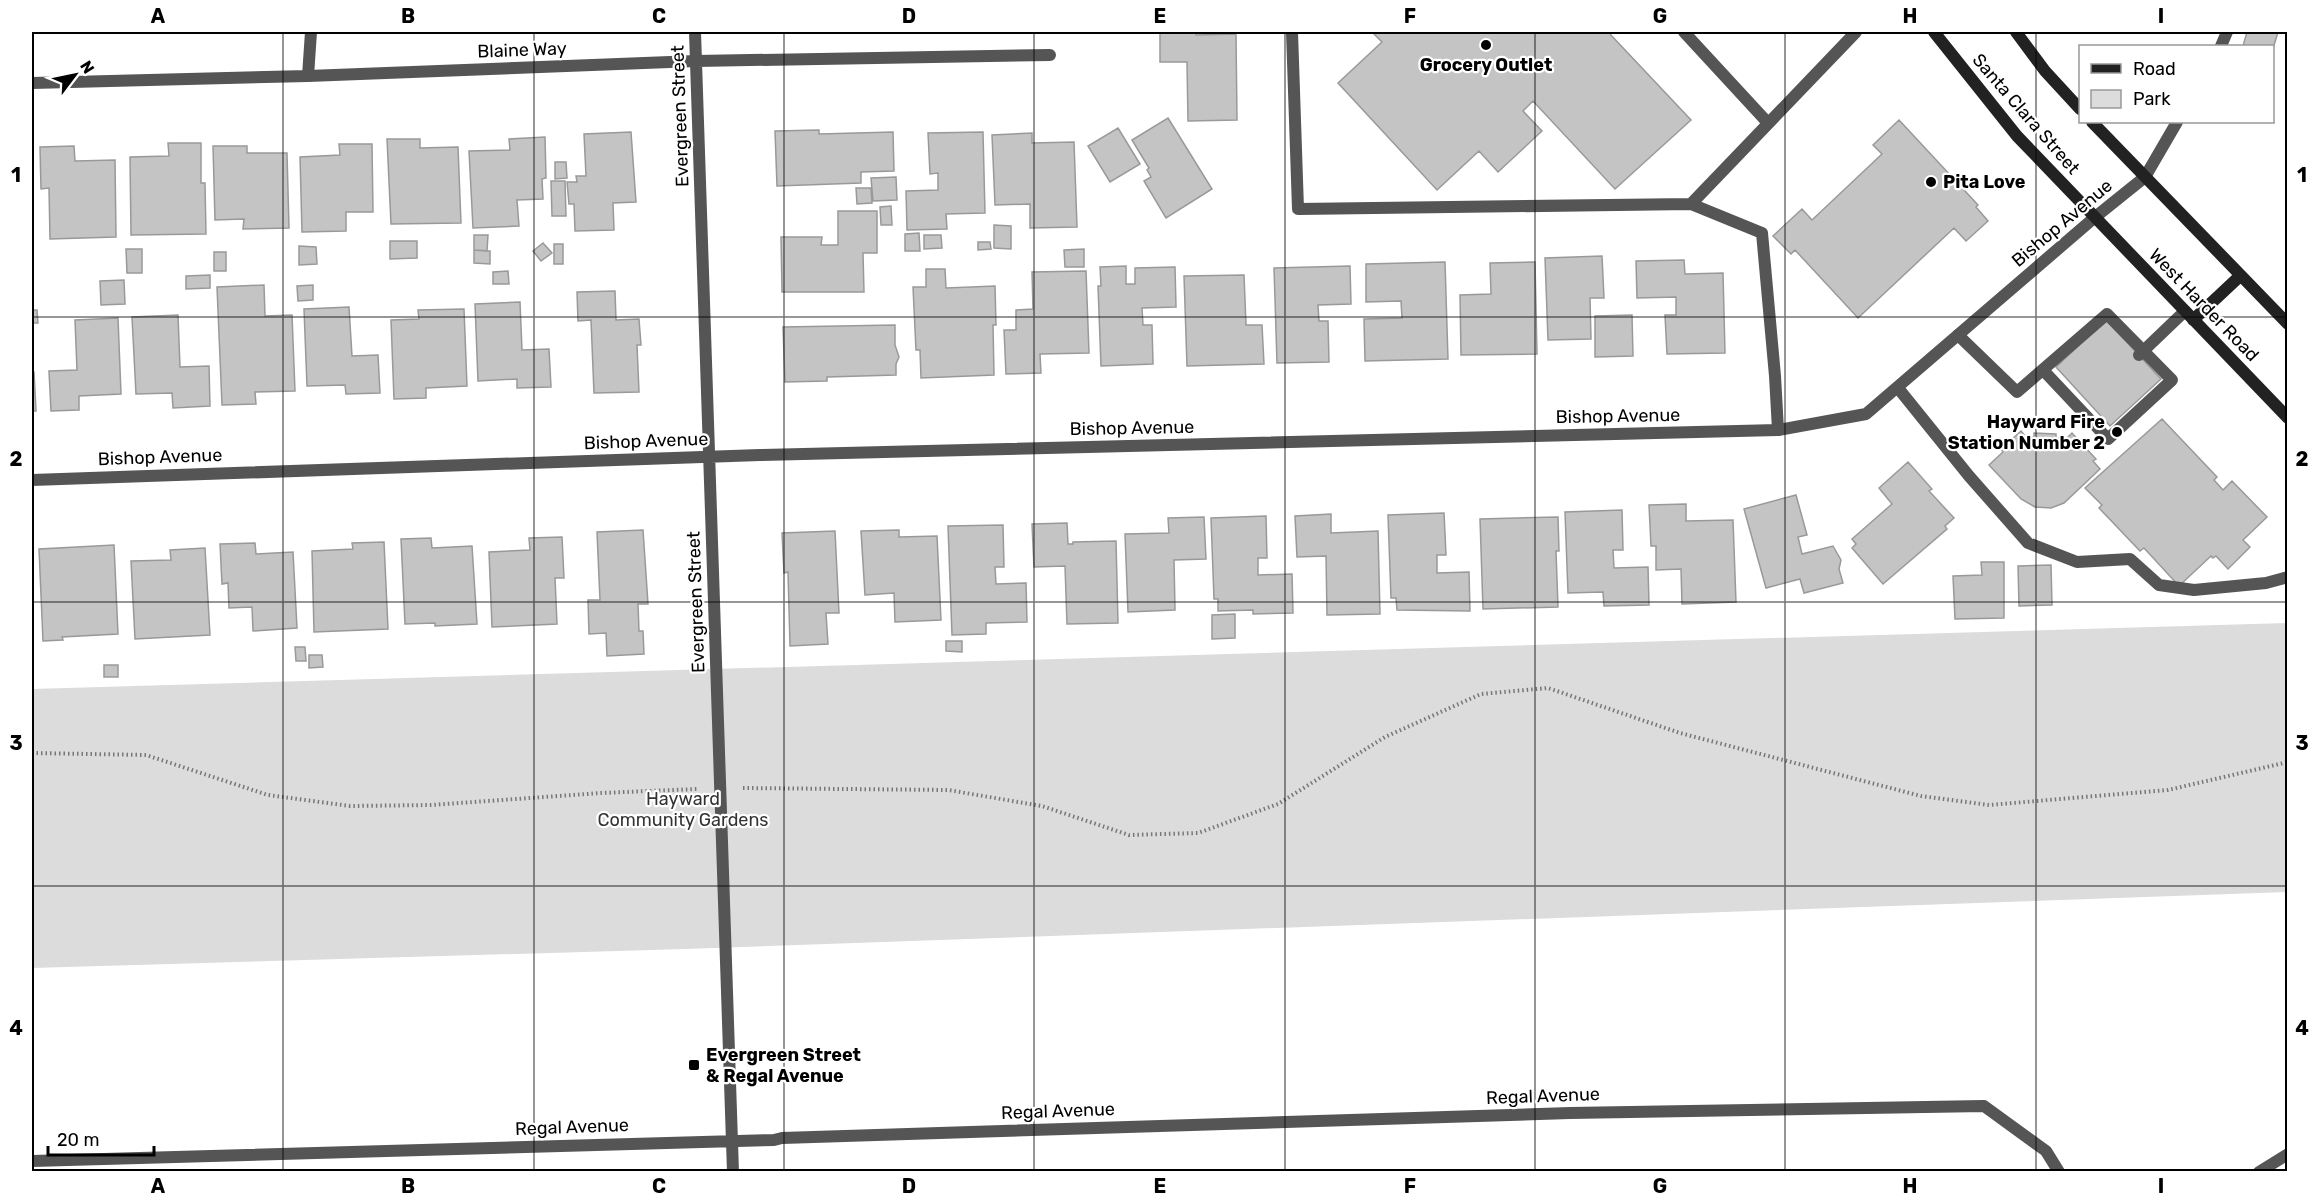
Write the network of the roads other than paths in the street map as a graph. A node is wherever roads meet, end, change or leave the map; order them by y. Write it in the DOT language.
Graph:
graph roads {
  1 [pos="311,32"];
  2 [pos="695,32"];
  3 [pos="1292,32"];
  4 [pos="1684,32"];
  5 [pos="1856,32"];
  6 [pos="1934,32"];
  7 [pos="2016,32"];
  8 [pos="1050,55"];
  9 [pos="696,61"];
  10 [pos="308,76"];
  11 [pos="32,83"];
  12 [pos="2079,108"];
  13 [pos="1768,123"];
  14 [pos="2093,123"];
  15 [pos="2176,123"];
  16 [pos="2145,177"];
  17 [pos="1690,204"];
  18 [pos="2094,218"];
  19 [pos="2240,276"];
  20 [pos="2189,315"];
  21 [pos="2288,324"];
  22 [pos="1958,335"];
  23 [pos="2141,353"];
  24 [pos="2043,370"];
  25 [pos="1898,388"];
  26 [pos="2288,418"];
  27 [pos="1778,430"];
  28 [pos="709,456"];
  29 [pos="32,480"];
  30 [pos="2288,577"];
  31 [pos="732,1140"];
  32 [pos="2288,1154"];
  33 [pos="32,1161"];
  34 [pos="733,1172"];
  35 [pos="2059,1172"];
  36 [pos="2259,1172"];
  1 -- 10 [label="street"];
  2 -- 9 [label="street, Evergreen Street"];
  3 -- 17 [label="street"];
  4 -- 13 [label="street"];
  5 -- 13 [label="street"];
  6 -- 18 [label="main road, Santa Clara Street"];
  7 -- 12 [label="main road"];
  8 -- 9 [label="street, Blaine Way"];
  9 -- 10 [label="street, Blaine Way"];
  9 -- 28 [label="street, Evergreen Street"];
  10 -- 11 [label="street, Blaine Way"];
  13 -- 17 [label="street"];
  14 -- 16 [label="main road"];
  15 -- 16 [label="street"];
  16 -- 18 [label="street, Bishop Avenue"];
  16 -- 19 [label="main road"];
  17 -- 27 [label="street"];
  18 -- 20 [label="main road, West Harder Road"];
  18 -- 22 [label="street, Bishop Avenue"];
  19 -- 20 [label="main road"];
  19 -- 21 [label="main road"];
  20 -- 23 [label="street"];
  20 -- 26 [label="main road, West Harder Road"];
  22 -- 24 [label="street"];
  22 -- 25 [label="street, Bishop Avenue"];
  23 -- 24 [label="street"];
  23 -- 24 [label="street"];
  25 -- 27 [label="street, Bishop Avenue"];
  25 -- 30 [label="street"];
  27 -- 28 [label="street, Bishop Avenue"];
  28 -- 29 [label="street, Bishop Avenue"];
  28 -- 31 [label="street, Evergreen Street"];
  31 -- 33 [label="street, Regal Avenue"];
  31 -- 34 [label="street, Evergreen Street"];
  31 -- 35 [label="street, Regal Avenue"];
  32 -- 36 [label="street"];
}
